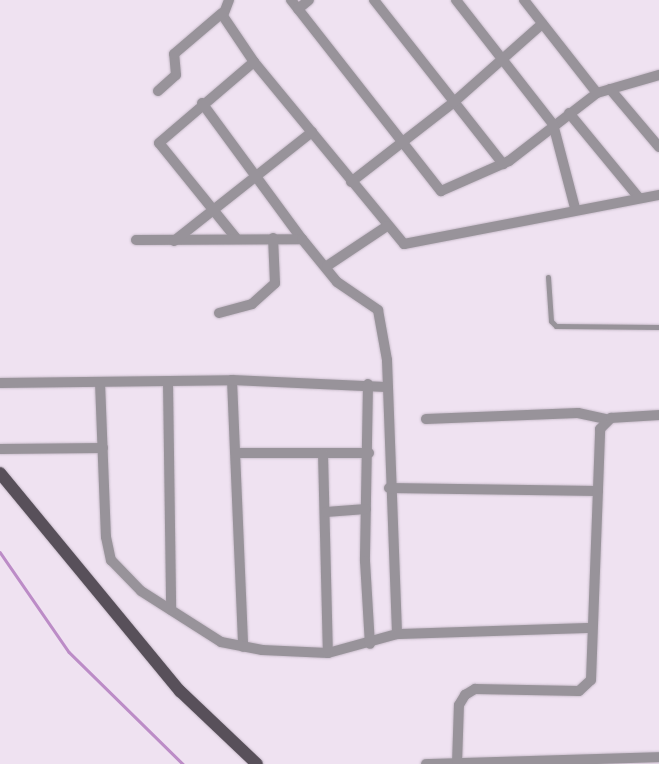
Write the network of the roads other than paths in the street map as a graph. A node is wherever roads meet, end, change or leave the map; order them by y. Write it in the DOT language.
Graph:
graph roads {
  1 [pos="229,0"];
  2 [pos="291,0"];
  3 [pos="309,0"];
  4 [pos="374,0"];
  5 [pos="456,0"];
  6 [pos="524,0"];
  7 [pos="298,9"];
  8 [pos="222,13"];
  9 [pos="542,24"];
  10 [pos="504,59"];
  11 [pos="254,62"];
  12 [pos="659,75"];
  13 [pos="610,89"];
  14 [pos="158,91"];
  15 [pos="597,93"];
  16 [pos="454,102"];
  17 [pos="202,103"];
  18 [pos="569,113"];
  19 [pos="553,124"];
  20 [pos="312,132"];
  21 [pos="403,142"];
  22 [pos="659,146"];
  23 [pos="503,164"];
  24 [pos="258,175"];
  25 [pos="352,182"];
  26 [pos="659,195"];
  27 [pos="639,198"];
  28 [pos="574,208"];
  29 [pos="213,210"];
  30 [pos="387,226"];
  31 [pos="236,238"];
  32 [pos="273,238"];
  33 [pos="302,239"];
  34 [pos="136,240"];
  35 [pos="174,241"];
  36 [pos="327,266"];
  37 [pos="548,277"];
  38 [pos="219,313"];
  39 [pos="659,327"];
  40 [pos="232,380"];
  41 [pos="100,382"];
  42 [pos="168,382"];
  43 [pos="0,383"];
  44 [pos="368,384"];
  45 [pos="386,388"];
  46 [pos="659,415"];
  47 [pos="426,419"];
  48 [pos="606,419"];
  49 [pos="103,448"];
  50 [pos="0,449"];
  51 [pos="369,452"];
  52 [pos="236,453"];
  53 [pos="323,453"];
  54 [pos="0,474"];
  55 [pos="389,488"];
  56 [pos="598,492"];
  57 [pos="366,509"];
  58 [pos="326,512"];
  59 [pos="171,610"];
  60 [pos="590,628"];
  61 [pos="397,634"];
  62 [pos="370,644"];
  63 [pos="243,648"];
  64 [pos="328,653"];
  65 [pos="659,756"];
  66 [pos="457,763"];
  67 [pos="257,764"];
  68 [pos="426,764"];
  1 -- 8 [label="street"];
  2 -- 7 [label="street"];
  3 -- 7 [label="street"];
  4 -- 16 [label="street"];
  5 -- 10 [label="street"];
  6 -- 9 [label="street"];
  7 -- 21 [label="street"];
  8 -- 11 [label="street"];
  8 -- 14 [label="street"];
  9 -- 10 [label="street"];
  9 -- 15 [label="street"];
  10 -- 16 [label="street"];
  10 -- 19 [label="street"];
  11 -- 17 [label="street"];
  11 -- 20 [label="street"];
  12 -- 13 [label="street"];
  13 -- 15 [label="street"];
  13 -- 22 [label="street"];
  15 -- 18 [label="street"];
  16 -- 21 [label="street"];
  16 -- 23 [label="street"];
  17 -- 24 [label="street"];
  17 -- 29 [label="street"];
  18 -- 19 [label="street"];
  18 -- 27 [label="street"];
  19 -- 23 [label="street"];
  19 -- 28 [label="street"];
  20 -- 24 [label="street"];
  20 -- 25 [label="street"];
  21 -- 23 [label="street"];
  21 -- 25 [label="street"];
  24 -- 29 [label="street"];
  24 -- 33 [label="street"];
  25 -- 30 [label="street"];
  26 -- 27 [label="street"];
  27 -- 28 [label="street"];
  28 -- 30 [label="street"];
  29 -- 31 [label="street"];
  29 -- 35 [label="street"];
  30 -- 36 [label="street"];
  31 -- 32 [label="street"];
  31 -- 35 [label="street"];
  32 -- 33 [label="street"];
  32 -- 38 [label="street"];
  33 -- 36 [label="street"];
  34 -- 35 [label="street"];
  36 -- 45 [label="street"];
  37 -- 39 [label="lane"];
  40 -- 42 [label="street"];
  40 -- 44 [label="street"];
  40 -- 52 [label="street"];
  41 -- 42 [label="street"];
  41 -- 43 [label="street"];
  41 -- 49 [label="street"];
  42 -- 59 [label="street"];
  44 -- 45 [label="street"];
  44 -- 51 [label="street"];
  45 -- 55 [label="street"];
  46 -- 48 [label="street"];
  47 -- 48 [label="street"];
  48 -- 56 [label="street"];
  49 -- 50 [label="street"];
  49 -- 59 [label="street"];
  51 -- 53 [label="street"];
  51 -- 57 [label="street"];
  52 -- 53 [label="street"];
  52 -- 63 [label="street"];
  53 -- 58 [label="street"];
  54 -- 67 [label="main road"];
  55 -- 56 [label="street"];
  55 -- 61 [label="street"];
  56 -- 60 [label="street"];
  57 -- 58 [label="street"];
  57 -- 62 [label="street"];
  58 -- 64 [label="street"];
  59 -- 63 [label="street"];
  60 -- 61 [label="street"];
  60 -- 66 [label="street"];
  61 -- 62 [label="street"];
  62 -- 64 [label="street"];
  63 -- 64 [label="street"];
  65 -- 66 [label="street"];
  66 -- 68 [label="street"];
}
